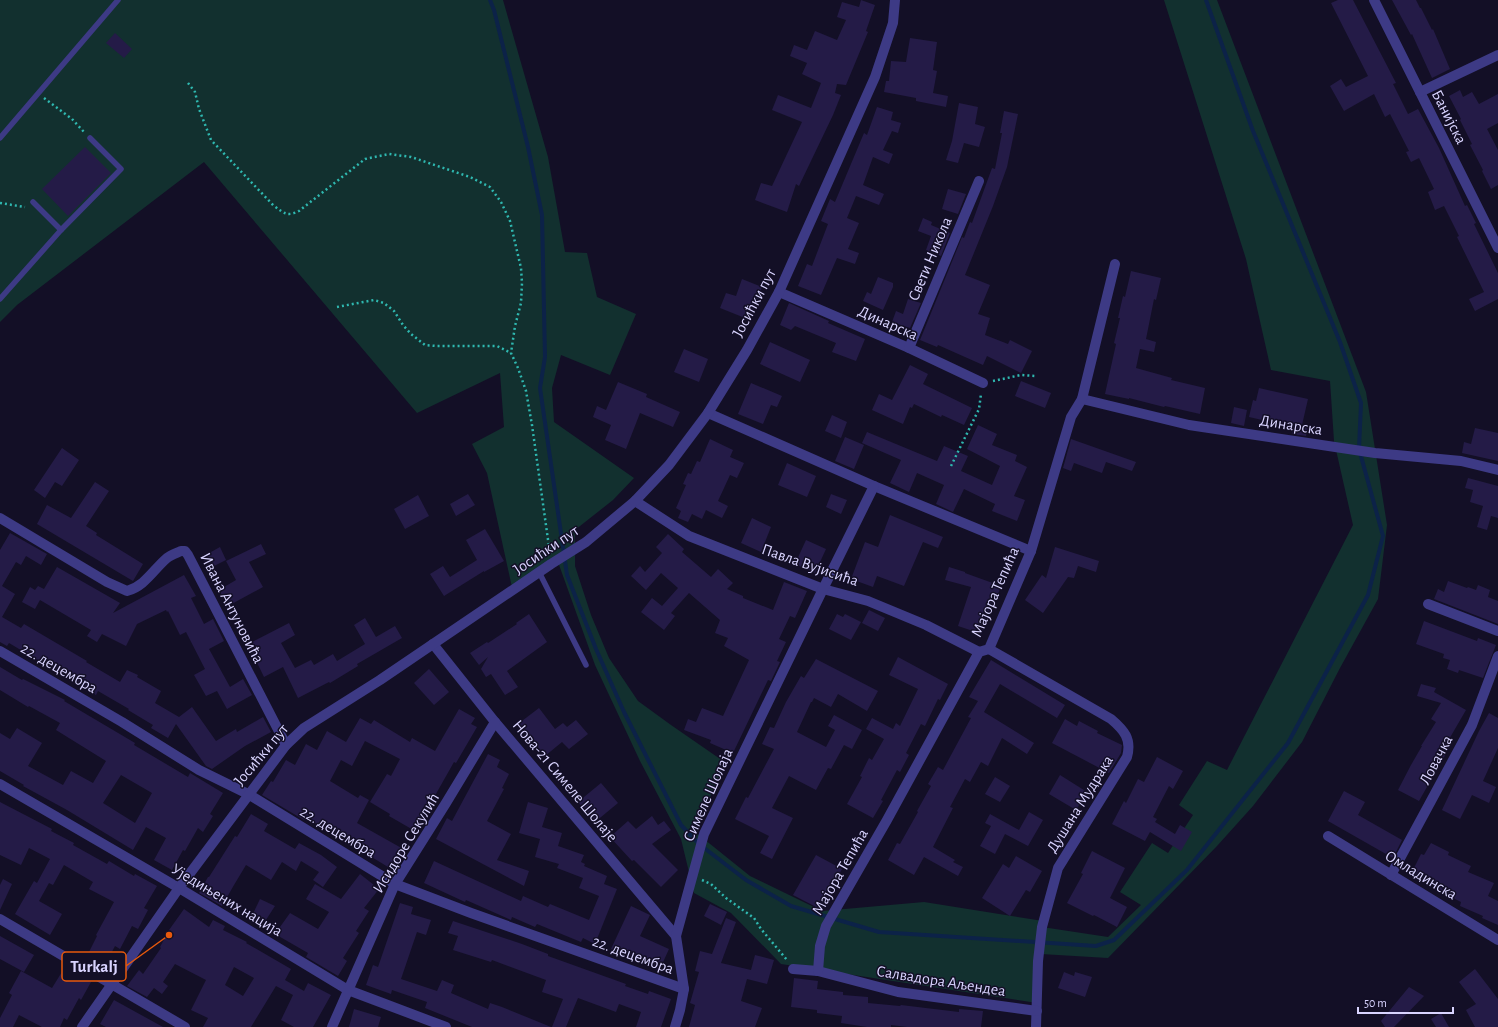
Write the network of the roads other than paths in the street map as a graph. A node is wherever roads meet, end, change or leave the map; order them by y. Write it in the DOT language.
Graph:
graph roads {
  1 [pos="118,0"];
  2 [pos="895,0"];
  3 [pos="1374,0"];
  4 [pos="1498,55"];
  5 [pos="1420,92"];
  6 [pos="0,138"];
  7 [pos="90,138"];
  8 [pos="979,181"];
  9 [pos="33,202"];
  10 [pos="61,230"];
  11 [pos="1498,248"];
  12 [pos="1115,264"];
  13 [pos="779,292"];
  14 [pos="0,299"];
  15 [pos="909,348"];
  16 [pos="983,383"];
  17 [pos="1082,399"];
  18 [pos="708,413"];
  19 [pos="1498,470"];
  20 [pos="874,486"];
  21 [pos="635,500"];
  22 [pos="1,521"];
  23 [pos="1031,551"];
  24 [pos="539,572"];
  25 [pos="822,589"];
  26 [pos="1428,604"];
  27 [pos="1498,631"];
  28 [pos="433,644"];
  29 [pos="984,650"];
  30 [pos="0,651"];
  31 [pos="1498,656"];
  32 [pos="586,665"];
  33 [pos="495,722"];
  34 [pos="286,745"];
  35 [pos="0,784"];
  36 [pos="248,794"];
  37 [pos="1328,836"];
  38 [pos="1391,875"];
  39 [pos="395,884"];
  40 [pos="179,888"];
  41 [pos="0,919"];
  42 [pos="676,936"];
  43 [pos="1498,940"];
  44 [pos="793,969"];
  45 [pos="818,972"];
  46 [pos="112,984"];
  47 [pos="684,989"];
  48 [pos="348,990"];
  49 [pos="1037,1011"];
  50 [pos="82,1027"];
  51 [pos="185,1027"];
  52 [pos="332,1027"];
  53 [pos="446,1027"];
  54 [pos="675,1027"];
  55 [pos="1036,1027"];
  1 -- 6 [label="lane"];
  2 -- 13 [label="street, Јосићки пут"];
  3 -- 5 [label="street, Банијска"];
  4 -- 5 [label="street"];
  5 -- 11 [label="street, Банијска"];
  7 -- 10 [label="lane"];
  8 -- 15 [label="street, Свети Никола"];
  9 -- 10 [label="lane"];
  10 -- 14 [label="lane"];
  12 -- 17 [label="street, Мајора Тепића"];
  13 -- 15 [label="street, Динарска"];
  13 -- 18 [label="street, Јосићки пут"];
  15 -- 16 [label="street, Динарска"];
  17 -- 19 [label="street, Динарска"];
  17 -- 23 [label="street, Мајора Тепића"];
  18 -- 20 [label="street"];
  18 -- 21 [label="street, Јосићки пут"];
  20 -- 23 [label="street"];
  20 -- 25 [label="street, Симеле Шолаја"];
  21 -- 24 [label="street, Јосићки пут"];
  21 -- 25 [label="street, Павла Вујисића"];
  22 -- 34 [label="street, Ивана Антуновића"];
  23 -- 29 [label="street, Мајора Тепића"];
  24 -- 28 [label="street, Јосићки пут"];
  24 -- 32 [label="lane"];
  25 -- 29 [label="street, Павла Вујисића"];
  25 -- 42 [label="street, Симеле Шолаја"];
  26 -- 27 [label="street"];
  28 -- 33 [label="street, Нова-21 Симеле Шолаје"];
  28 -- 34 [label="street, Јосићки пут"];
  29 -- 45 [label="street, Мајора Тепића"];
  29 -- 49 [label="street, Душана Мудрака"];
  30 -- 36 [label="street, 22. децембра"];
  31 -- 38 [label="street, Ловачка"];
  33 -- 39 [label="street, Исидоре Секулић"];
  33 -- 42 [label="street, Нова-21 Симеле Шолаје"];
  34 -- 36 [label="street, Јосићки пут"];
  35 -- 40 [label="street, Уједињених нација"];
  36 -- 39 [label="street, 22. децембра"];
  36 -- 40 [label="street, Јосићки пут"];
  37 -- 38 [label="street, Омладинска"];
  38 -- 43 [label="street, Омладинска"];
  39 -- 47 [label="street, 22. децембра"];
  39 -- 48 [label="street, Исидоре Секулић"];
  40 -- 46 [label="street, Јосићки пут"];
  40 -- 48 [label="street, Уједињених нација"];
  41 -- 46 [label="street"];
  42 -- 47 [label="street, Симеле Шолаја"];
  44 -- 45 [label="street, Салвадора Аљендеа"];
  45 -- 49 [label="street, Салвадора Аљендеа"];
  46 -- 50 [label="street, Јосићки пут"];
  46 -- 51 [label="street"];
  47 -- 54 [label="street, Симеле Шолаја"];
  48 -- 52 [label="street, Исидоре Секулић"];
  48 -- 53 [label="street, Уједињених нација"];
  49 -- 55 [label="street, Душана Мудрака"];
}
